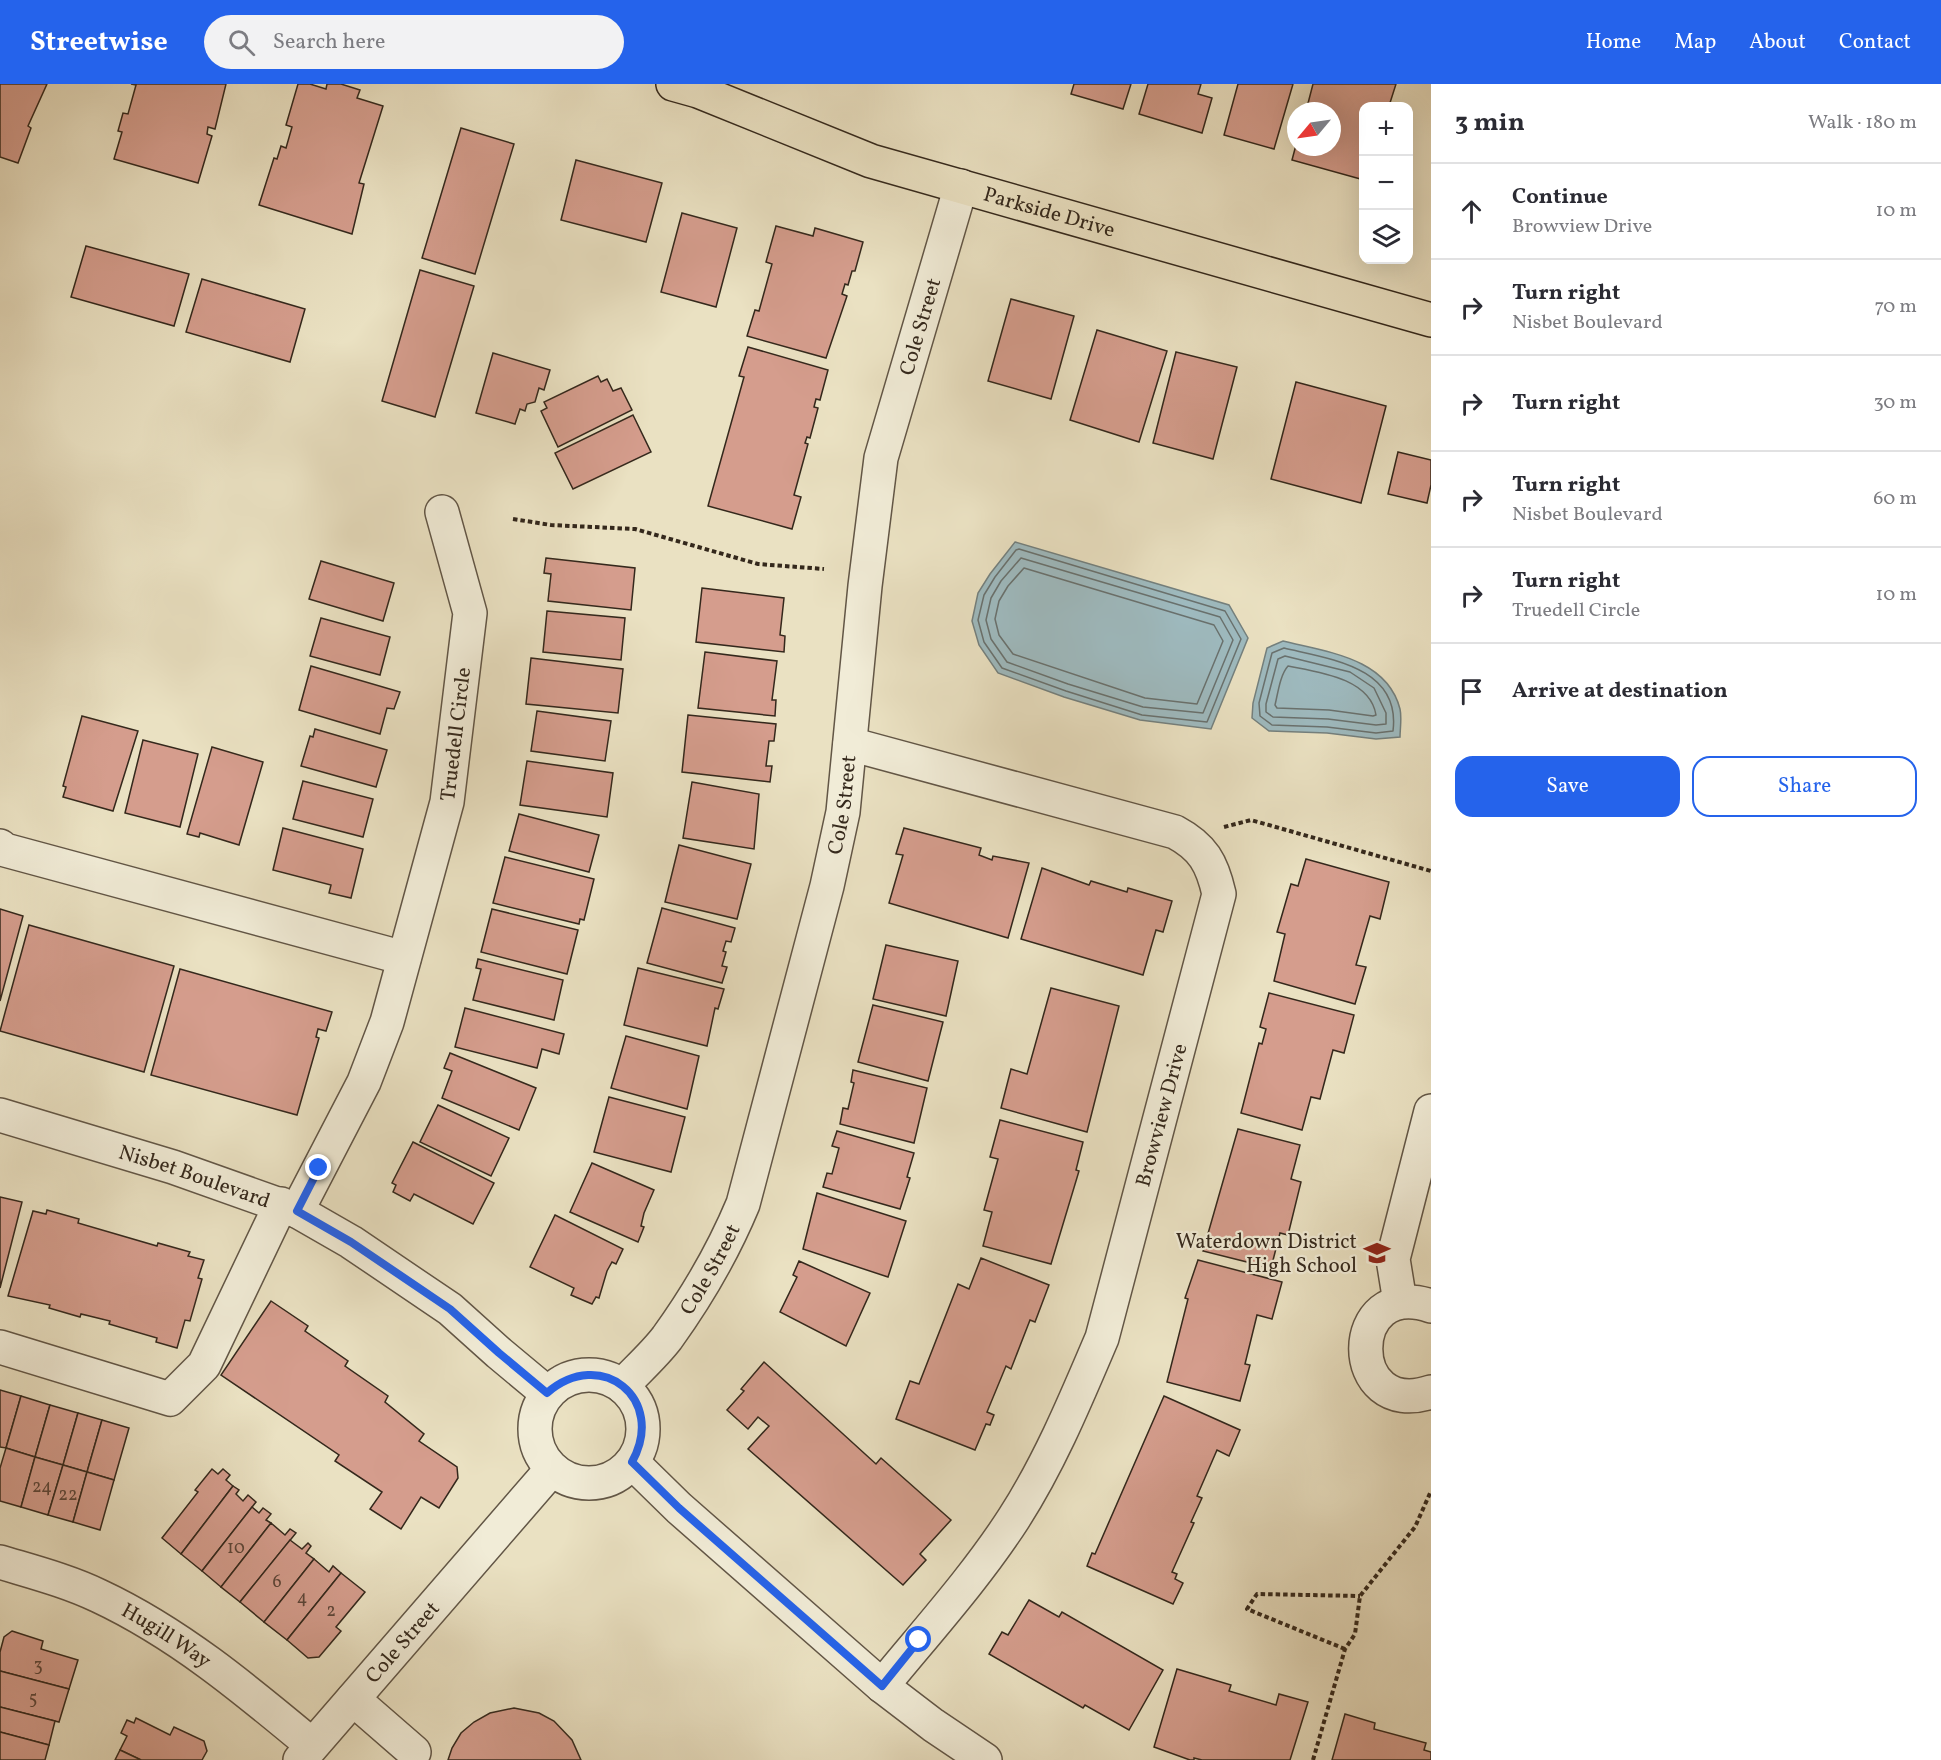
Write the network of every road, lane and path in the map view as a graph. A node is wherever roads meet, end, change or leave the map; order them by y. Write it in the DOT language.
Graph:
graph roads {
  1 [pos="673,84"];
  2 [pos="961,186"];
  3 [pos="1431,320"];
  4 [pos="442,512"];
  5 [pos="513,519"];
  6 [pos="824,569"];
  7 [pos="850,744"];
  8 [pos="1224,827"];
  9 [pos="0,846"];
  10 [pos="1431,871"];
  11 [pos="404,957"];
  12 [pos="1431,1112"];
  13 [pos="0,1115"];
  14 [pos="289,1207"];
  15 [pos="1415,1304"];
  16 [pos="0,1347"];
  17 [pos="622,1386"];
  18 [pos="1431,1392"];
  19 [pos="547,1393"];
  20 [pos="632,1462"];
  21 [pos="552,1469"];
  22 [pos="1431,1491"];
  23 [pos="0,1562"];
  24 [pos="1360,1596"];
  25 [pos="1345,1648"];
  26 [pos="882,1686"];
  27 [pos="353,1699"];
  28 [pos="306,1752"];
  29 [pos="414,1752"];
  30 [pos="985,1760"];
  31 [pos="1313,1760"];
  1 -- 2 [label="main road, Parkside Drive"];
  2 -- 3 [label="main road, Parkside Drive"];
  2 -- 7 [label="street, Cole Street"];
  4 -- 11 [label="street, Truedell Circle"];
  5 -- 6 [label="path"];
  7 -- 17 [label="street, Cole Street"];
  7 -- 26 [label="street, Browview Drive"];
  8 -- 10 [label="path"];
  9 -- 11 [label="street"];
  11 -- 14 [label="street, Truedell Circle"];
  12 -- 15 [label="street"];
  13 -- 14 [label="street, Nisbet Boulevard"];
  14 -- 16 [label="street, Truedell Circle"];
  14 -- 19 [label="street, Nisbet Boulevard"];
  15 -- 18 [label="street"];
  17 -- 19 [label="street"];
  17 -- 20 [label="street"];
  19 -- 21 [label="street"];
  20 -- 21 [label="street"];
  20 -- 26 [label="street"];
  21 -- 27 [label="street, Cole Street"];
  22 -- 24 [label="path"];
  23 -- 28 [label="street, Hugill Way"];
  24 -- 25 [label="path"];
  24 -- 25 [label="path"];
  25 -- 31 [label="path"];
  26 -- 30 [label="street"];
  27 -- 28 [label="street, Cole Street"];
  27 -- 29 [label="street"];
}
